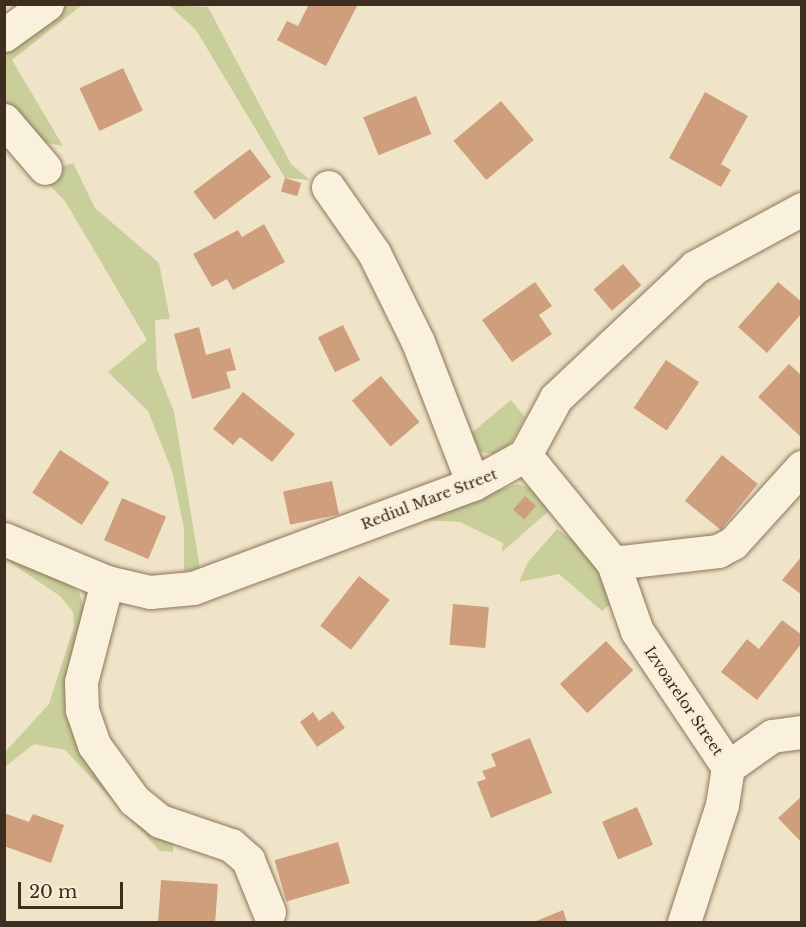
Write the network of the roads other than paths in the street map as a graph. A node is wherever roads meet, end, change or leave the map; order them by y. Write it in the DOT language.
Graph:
graph roads {
  1 [pos="47,4"];
  2 [pos="4,35"];
  3 [pos="4,120"];
  4 [pos="45,168"];
  5 [pos="328,187"];
  6 [pos="801,209"];
  7 [pos="525,455"];
  8 [pos="801,467"];
  9 [pos="474,484"];
  10 [pos="4,539"];
  11 [pos="613,564"];
  12 [pos="107,582"];
  13 [pos="801,732"];
  14 [pos="728,767"];
  15 [pos="269,912"];
  16 [pos="684,922"];
  1 -- 2 [label="street"];
  3 -- 4 [label="street"];
  5 -- 9 [label="street"];
  6 -- 7 [label="street"];
  7 -- 9 [label="street, Rediul Mare Street"];
  7 -- 11 [label="street, Izvoarelor Street"];
  8 -- 11 [label="street"];
  9 -- 12 [label="street, Rediul Mare Street"];
  10 -- 12 [label="street, Rediul Mare Street"];
  11 -- 14 [label="street, Izvoarelor Street"];
  12 -- 15 [label="street"];
  13 -- 14 [label="street, Izvoarelor Street"];
  14 -- 16 [label="street, Izvoarelor Street"];
}
